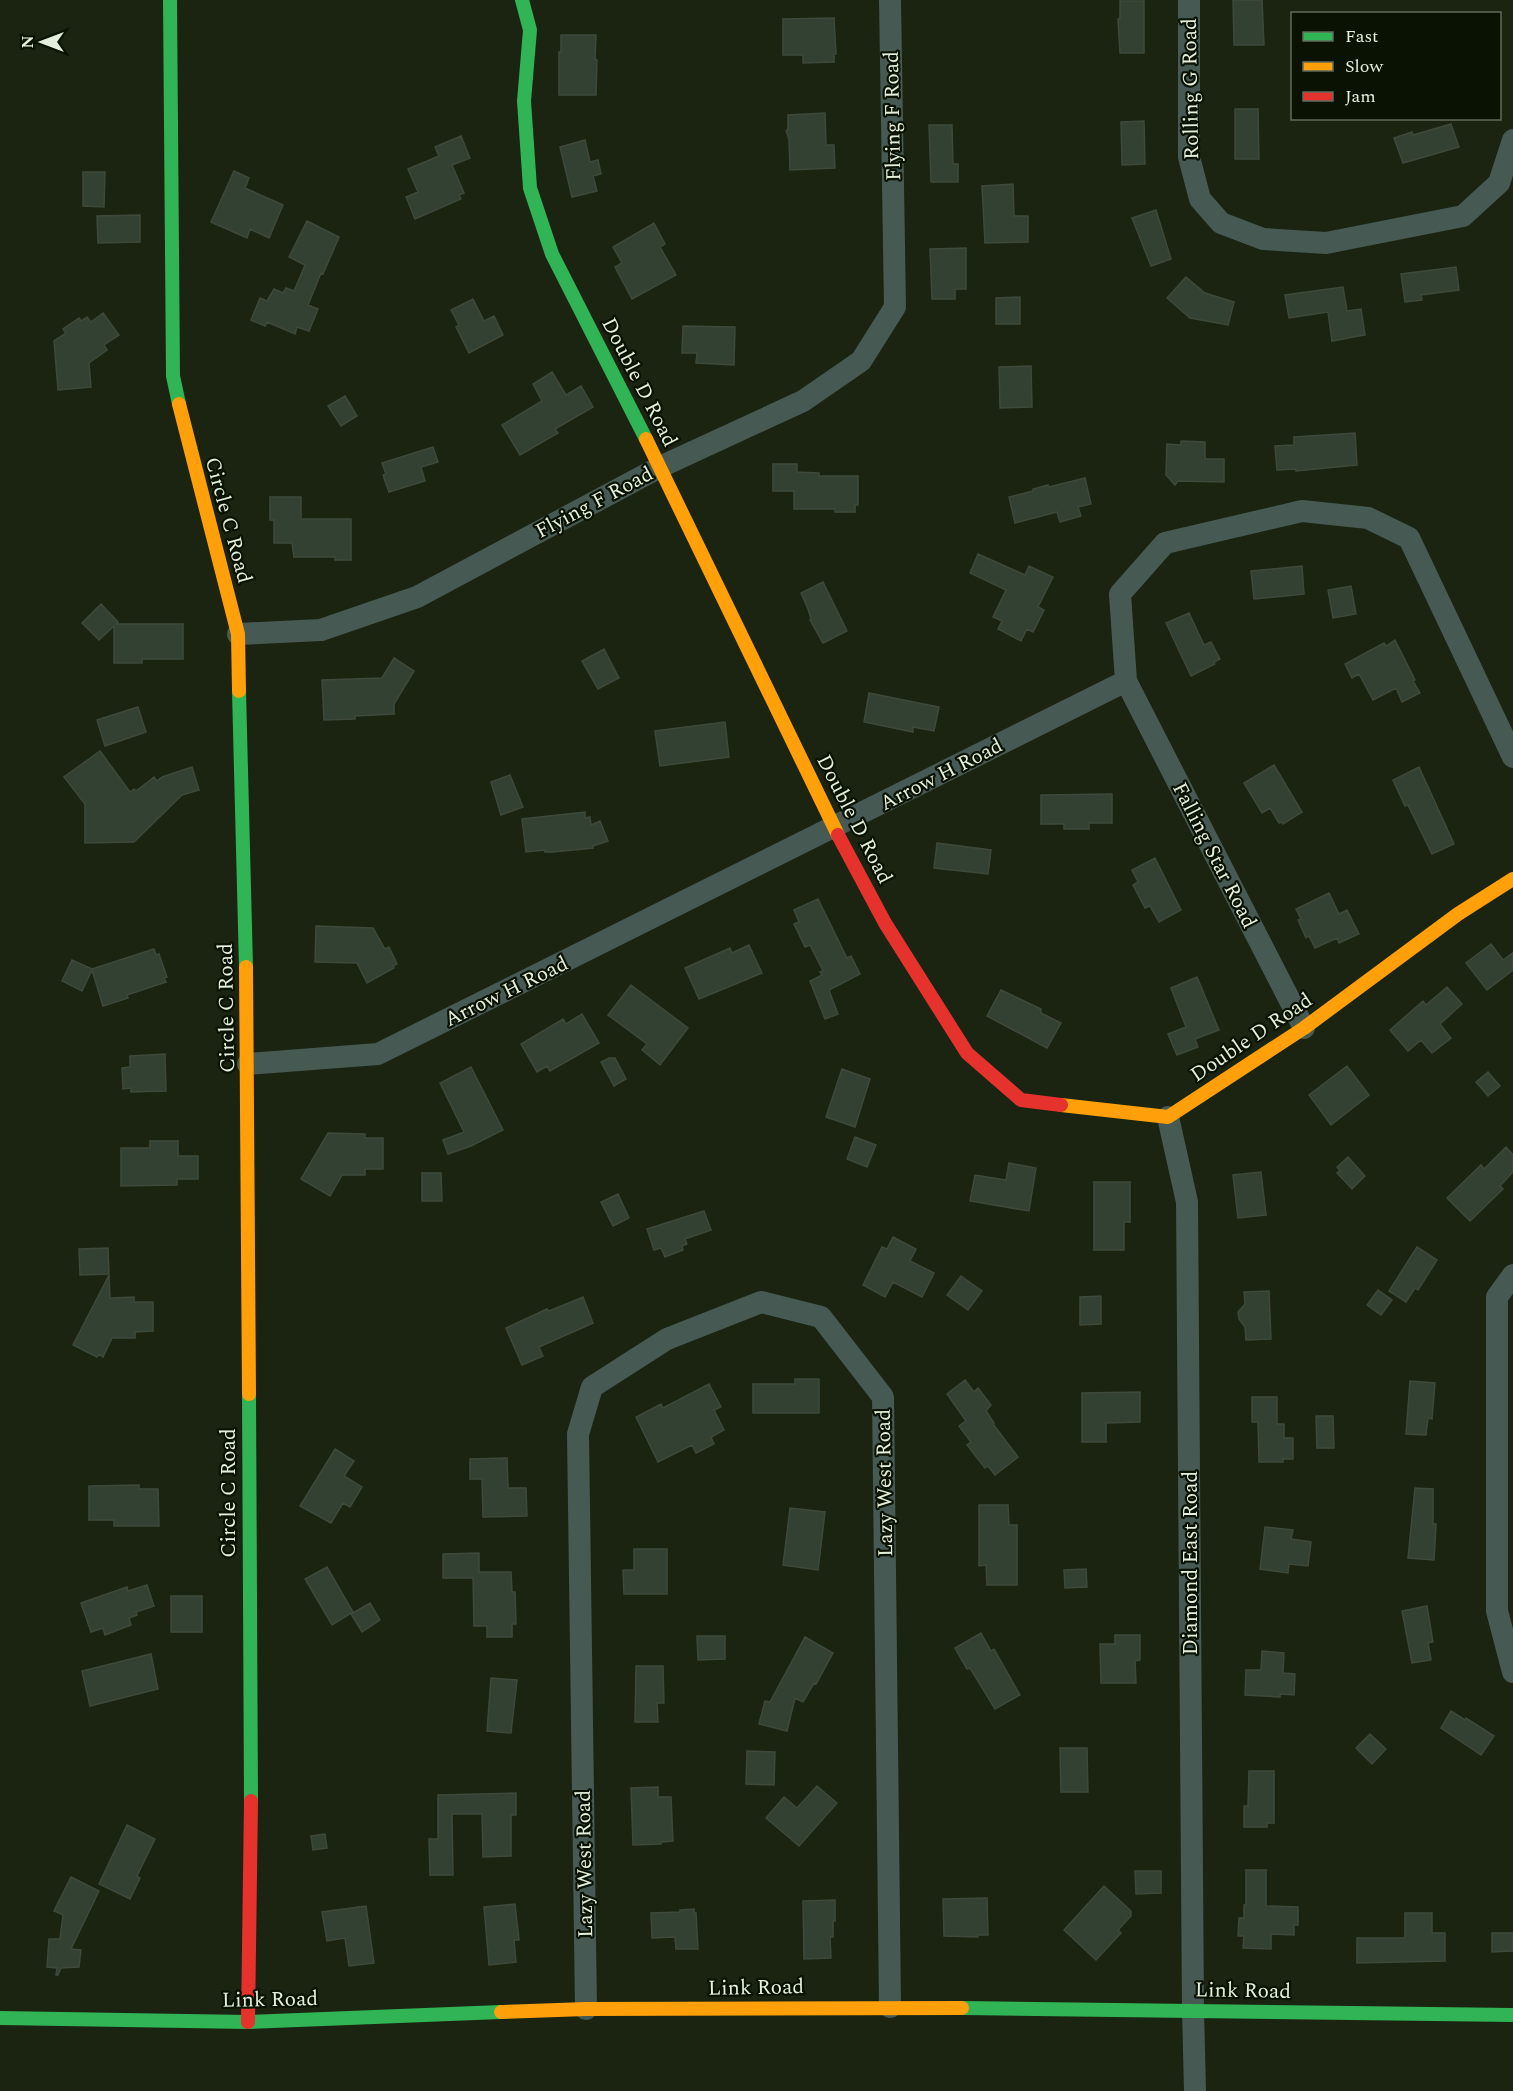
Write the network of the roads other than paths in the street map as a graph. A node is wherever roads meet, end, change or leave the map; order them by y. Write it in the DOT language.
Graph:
graph roads {
  1 [pos="170,0"];
  2 [pos="522,0"];
  3 [pos="890,0"];
  4 [pos="1189,0"];
  5 [pos="1513,140"];
  6 [pos="660,467"];
  7 [pos="238,634"];
  8 [pos="1126,681"];
  9 [pos="1513,757"];
  10 [pos="834,827"];
  11 [pos="1513,879"];
  12 [pos="1304,1028"];
  13 [pos="248,1064"];
  14 [pos="1168,1117"];
  15 [pos="1513,1275"];
  16 [pos="1513,1672"];
  17 [pos="890,2007"];
  18 [pos="586,2009"];
  19 [pos="1193,2010"];
  20 [pos="1513,2014"];
  21 [pos="0,2018"];
  22 [pos="248,2022"];
  23 [pos="1195,2091"];
  1 -- 7 [label="street, Circle C Road"];
  2 -- 6 [label="street, Double D Road"];
  3 -- 6 [label="street, Flying F Road"];
  4 -- 5 [label="street, Rolling G Road"];
  6 -- 7 [label="street, Flying F Road"];
  6 -- 10 [label="street, Double D Road"];
  7 -- 13 [label="street, Circle C Road"];
  8 -- 9 [label="street"];
  8 -- 10 [label="street, Arrow H Road"];
  8 -- 12 [label="street, Falling Star Road"];
  10 -- 13 [label="street, Arrow H Road"];
  10 -- 14 [label="street, Double D Road"];
  11 -- 12 [label="street, Double D Road"];
  12 -- 14 [label="street, Double D Road"];
  13 -- 22 [label="street, Circle C Road"];
  14 -- 19 [label="street, Diamond East Road"];
  15 -- 16 [label="street"];
  17 -- 18 [label="street, Link Road"];
  17 -- 18 [label="street, Lazy West Road"];
  17 -- 19 [label="street, Link Road"];
  18 -- 22 [label="street, Link Road"];
  19 -- 20 [label="street, Link Road"];
  19 -- 23 [label="street, Diamond East Road"];
  21 -- 22 [label="street, Link Road"];
}
